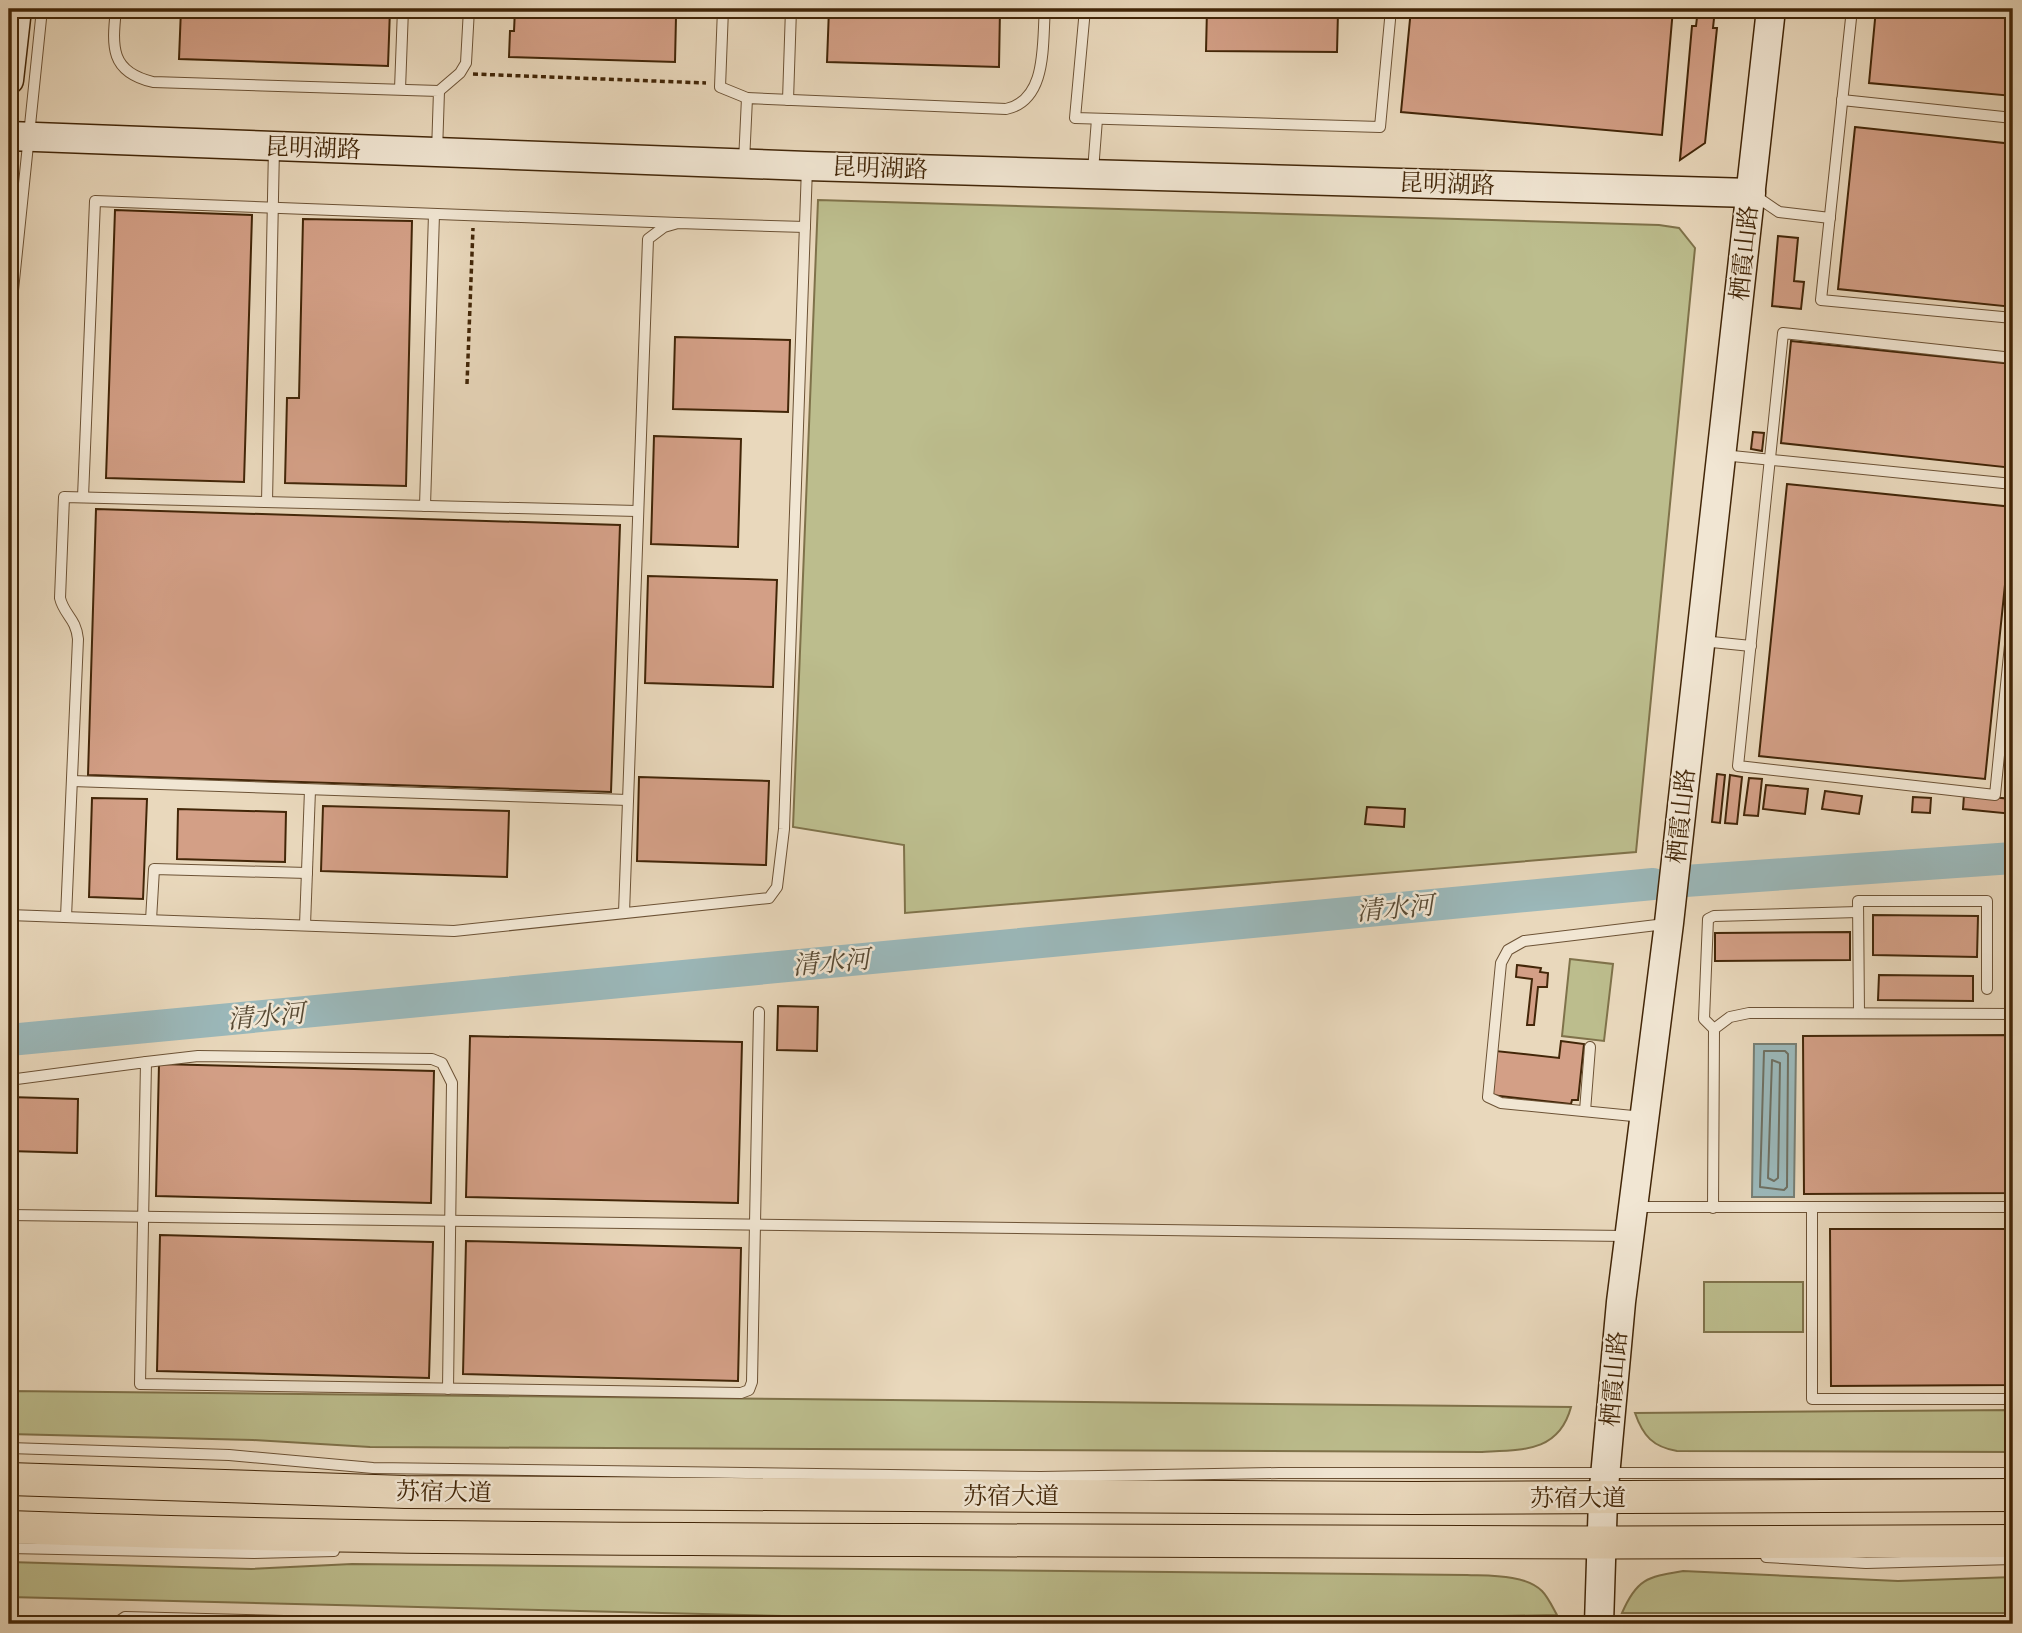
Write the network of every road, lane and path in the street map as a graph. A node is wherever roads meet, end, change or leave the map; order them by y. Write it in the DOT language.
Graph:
graph roads {
  1 [pos="17,9"];
  2 [pos="42,9"];
  3 [pos="116,9"];
  4 [pos="403,9"];
  5 [pos="470,9"];
  6 [pos="723,9"];
  7 [pos="791,9"];
  8 [pos="1045,9"];
  9 [pos="1085,9"];
  10 [pos="1391,9"];
  11 [pos="1771,9"];
  12 [pos="1852,9"];
  13 [pos="460,73"];
  14 [pos="9,80"];
  15 [pos="720,87"];
  16 [pos="400,89"];
  17 [pos="439,90"];
  18 [pos="747,98"];
  19 [pos="788,100"];
  20 [pos="1842,100"];
  21 [pos="2013,118"];
  22 [pos="1097,119"];
  23 [pos="18,136"];
  24 [pos="274,146"];
  25 [pos="438,152"];
  26 [pos="744,163"];
  27 [pos="807,166"];
  28 [pos="1093,175"];
  29 [pos="1751,192"];
  30 [pos="273,207"];
  31 [pos="435,214"];
  32 [pos="473,215"];
  33 [pos="1830,218"];
  34 [pos="678,223"];
  35 [pos="805,227"];
  36 [pos="2013,317"];
  37 [pos="9,329"];
  38 [pos="2013,358"];
  39 [pos="467,384"];
  40 [pos="1722,455"];
  41 [pos="1770,459"];
  42 [pos="2013,484"];
  43 [pos="83,497"];
  44 [pos="267,502"];
  45 [pos="425,506"];
  46 [pos="637,512"];
  47 [pos="2013,615"];
  48 [pos="1701,641"];
  49 [pos="1751,646"];
  50 [pos="72,781"];
  51 [pos="310,790"];
  52 [pos="628,800"];
  53 [pos="307,873"];
  54 [pos="1858,912"];
  55 [pos="624,914"];
  56 [pos="9,915"];
  57 [pos="66,917"];
  58 [pos="151,920"];
  59 [pos="1669,923"];
  60 [pos="305,925"];
  61 [pos="1987,989"];
  62 [pos="759,1012"];
  63 [pos="1859,1013"];
  64 [pos="2013,1014"];
  65 [pos="1714,1030"];
  66 [pos="1590,1047"];
  67 [pos="146,1062"];
  68 [pos="9,1080"];
  69 [pos="1584,1111"];
  70 [pos="1645,1117"];
  71 [pos="1633,1207"];
  72 [pos="2013,1207"];
  73 [pos="1713,1208"];
  74 [pos="1812,1208"];
  75 [pos="9,1215"];
  76 [pos="143,1217"];
  77 [pos="450,1221"];
  78 [pos="755,1225"];
  79 [pos="1629,1237"];
  80 [pos="448,1389"];
  81 [pos="2013,1399"];
  82 [pos="9,1448"];
  83 [pos="2013,1473"];
  84 [pos="9,1479"];
  85 [pos="1604,1486"];
  86 [pos="2013,1495"];
  87 [pos="9,1527"];
  88 [pos="2013,1541"];
  89 [pos="9,1548"];
  90 [pos="342,1550"];
  91 [pos="1602,1554"];
  92 [pos="1754,1557"];
  93 [pos="2013,1559"];
  94 [pos="115,1624"];
  95 [pos="404,1624"];
  96 [pos="1599,1624"];
  1 -- 14 [label="street"];
  2 -- 23 [label="lane"];
  3 -- 16 [label="lane"];
  4 -- 16 [label="lane"];
  5 -- 13 [label="lane"];
  6 -- 15 [label="lane"];
  7 -- 19 [label="lane"];
  8 -- 19 [label="lane"];
  9 -- 22 [label="lane"];
  10 -- 22 [label="lane"];
  11 -- 29 [label="street, 栖霞山路"];
  12 -- 20 [label="lane"];
  13 -- 15 [label="path"];
  13 -- 17 [label="lane"];
  15 -- 18 [label="lane"];
  16 -- 17 [label="lane"];
  17 -- 25 [label="lane"];
  18 -- 19 [label="lane"];
  18 -- 26 [label="lane"];
  20 -- 21 [label="lane"];
  20 -- 33 [label="lane"];
  22 -- 28 [label="lane"];
  23 -- 24 [label="street, 昆明湖路"];
  23 -- 37 [label="lane"];
  24 -- 25 [label="street, 昆明湖路"];
  24 -- 30 [label="lane"];
  25 -- 26 [label="street, 昆明湖路"];
  26 -- 27 [label="street, 昆明湖路"];
  27 -- 28 [label="street, 昆明湖路"];
  27 -- 35 [label="lane"];
  28 -- 29 [label="street, 昆明湖路"];
  29 -- 33 [label="lane"];
  29 -- 40 [label="street, 栖霞山路"];
  30 -- 31 [label="lane"];
  30 -- 43 [label="lane"];
  30 -- 44 [label="lane"];
  31 -- 32 [label="lane"];
  31 -- 45 [label="lane"];
  32 -- 34 [label="lane"];
  32 -- 39 [label="path"];
  33 -- 36 [label="lane"];
  34 -- 35 [label="lane"];
  34 -- 46 [label="lane"];
  35 -- 55 [label="lane"];
  38 -- 41 [label="lane"];
  40 -- 41 [label="lane"];
  40 -- 48 [label="street, 栖霞山路"];
  41 -- 42 [label="lane"];
  41 -- 49 [label="lane"];
  43 -- 44 [label="lane"];
  43 -- 50 [label="lane"];
  44 -- 45 [label="lane"];
  45 -- 46 [label="lane"];
  46 -- 52 [label="lane"];
  47 -- 49 [label="lane"];
  48 -- 49 [label="lane"];
  48 -- 59 [label="street, 栖霞山路"];
  50 -- 51 [label="lane"];
  50 -- 57 [label="lane"];
  51 -- 52 [label="lane"];
  51 -- 53 [label="lane"];
  52 -- 55 [label="lane"];
  53 -- 58 [label="lane"];
  53 -- 60 [label="lane"];
  54 -- 61 [label="lane"];
  54 -- 63 [label="lane"];
  54 -- 65 [label="lane"];
  55 -- 60 [label="lane"];
  56 -- 57 [label="lane"];
  57 -- 58 [label="lane"];
  58 -- 60 [label="lane"];
  59 -- 69 [label="lane"];
  59 -- 70 [label="street, 栖霞山路"];
  62 -- 78 [label="lane"];
  63 -- 64 [label="lane"];
  63 -- 65 [label="lane"];
  65 -- 73 [label="lane"];
  66 -- 69 [label="lane"];
  67 -- 68 [label="lane"];
  67 -- 76 [label="lane"];
  67 -- 77 [label="lane"];
  69 -- 70 [label="lane"];
  70 -- 71 [label="street, 栖霞山路"];
  71 -- 73 [label="lane"];
  71 -- 79 [label="street, 栖霞山路"];
  72 -- 74 [label="lane"];
  73 -- 74 [label="lane"];
  74 -- 81 [label="lane"];
  75 -- 76 [label="lane"];
  76 -- 77 [label="lane"];
  76 -- 80 [label="lane"];
  77 -- 78 [label="lane"];
  77 -- 80 [label="lane"];
  78 -- 79 [label="lane"];
  78 -- 80 [label="lane"];
  79 -- 85 [label="street, 栖霞山路"];
  82 -- 85 [label="lane"];
  83 -- 85 [label="lane"];
  84 -- 85 [label="main road, 苏宿大道"];
  85 -- 86 [label="main road, 苏宿大道"];
  85 -- 91 [label="street, 栖霞山路"];
  87 -- 91 [label="main road, 苏宿大道"];
  88 -- 91 [label="main road, 苏宿大道"];
  89 -- 90 [label="lane"];
  91 -- 96 [label="street, 栖霞山路"];
  92 -- 93 [label="lane"];
  94 -- 95 [label="lane"];
}
